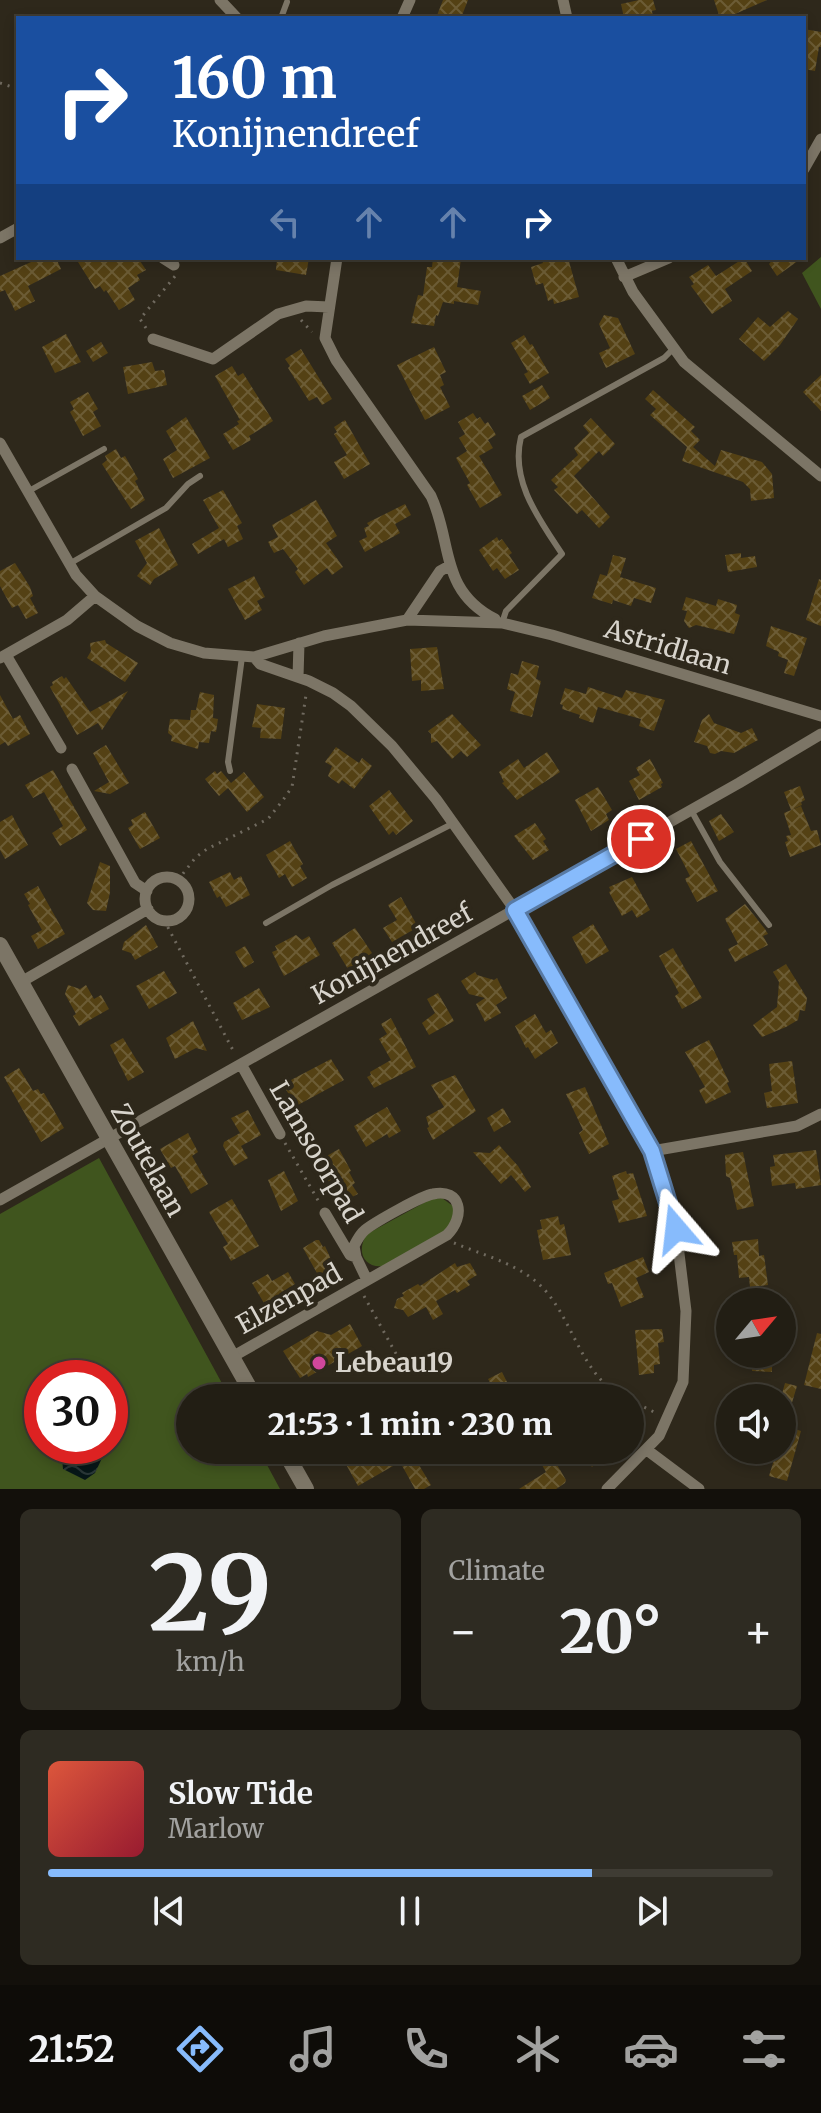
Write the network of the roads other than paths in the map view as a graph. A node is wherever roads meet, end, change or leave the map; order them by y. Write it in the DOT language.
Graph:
graph roads {
  1 [pos="220,0"];
  2 [pos="235,16"];
  3 [pos="821,139"];
  4 [pos="806,165"];
  5 [pos="337,260"];
  6 [pos="617,260"];
  7 [pos="664,260"];
  8 [pos="624,277"];
  9 [pos="329,307"];
  10 [pos="153,339"];
  11 [pos="673,349"];
  12 [pos="0,443"];
  13 [pos="104,449"];
  14 [pos="200,476"];
  15 [pos="821,476"];
  16 [pos="27,492"];
  17 [pos="69,564"];
  18 [pos="449,566"];
  19 [pos="95,596"];
  20 [pos="407,620"];
  21 [pos="502,623"];
  22 [pos="299,643"];
  23 [pos="3,657"];
  24 [pos="248,657"];
  25 [pos="304,679"];
  26 [pos="821,716"];
  27 [pos="821,734"];
  28 [pos="61,748"];
  29 [pos="72,769"];
  30 [pos="230,771"];
  31 [pos="691,810"];
  32 [pos="454,823"];
  33 [pos="147,891"];
  34 [pos="148,909"];
  35 [pos="515,910"];
  36 [pos="266,923"];
  37 [pos="769,925"];
  38 [pos="0,945"];
  39 [pos="21,982"];
  40 [pos="241,1064"];
  41 [pos="821,1114"];
  42 [pos="280,1134"];
  43 [pos="109,1139"];
  44 [pos="652,1151"];
  45 [pos="0,1200"];
  46 [pos="325,1213"];
  47 [pos="356,1257"];
  48 [pos="362,1283"];
  49 [pos="232,1357"];
  50 [pos="247,1384"];
  51 [pos="647,1450"];
  52 [pos="292,1464"];
  53 [pos="306,1489"];
  54 [pos="607,1489"];
  55 [pos="699,1489"];
  1 -- 2 [label="street"];
  3 -- 4 [label="street"];
  5 -- 9 [label="street"];
  6 -- 8 [label="street"];
  7 -- 8 [label="street"];
  8 -- 11 [label="street"];
  9 -- 10 [label="street"];
  9 -- 18 [label="street"];
  11 -- 15 [label="street"];
  11 -- 21 [label="lane"];
  12 -- 16 [label="street"];
  13 -- 16 [label="lane"];
  14 -- 17 [label="lane"];
  16 -- 17 [label="street"];
  17 -- 19 [label="street"];
  18 -- 20 [label="street"];
  18 -- 21 [label="street"];
  19 -- 23 [label="street"];
  19 -- 24 [label="street"];
  20 -- 21 [label="street"];
  20 -- 22 [label="street"];
  21 -- 26 [label="street, Astridlaan"];
  22 -- 24 [label="street"];
  22 -- 25 [label="street"];
  23 -- 28 [label="street"];
  24 -- 25 [label="street"];
  24 -- 30 [label="lane"];
  25 -- 32 [label="street"];
  27 -- 31 [label="street, Konijnendreef"];
  29 -- 33 [label="street"];
  31 -- 35 [label="street, Konijnendreef"];
  31 -- 37 [label="lane"];
  32 -- 35 [label="street"];
  32 -- 36 [label="lane"];
  33 -- 34 [label="street"];
  33 -- 34 [label="street"];
  34 -- 39 [label="street"];
  35 -- 40 [label="street, Konijnendreef"];
  35 -- 44 [label="street"];
  38 -- 39 [label="street, Zoutelaan"];
  39 -- 43 [label="street, Zoutelaan"];
  40 -- 42 [label="street, Lamsoorpad"];
  40 -- 43 [label="street, Konijnendreef"];
  41 -- 44 [label="street"];
  43 -- 45 [label="street, Konijnendreef"];
  43 -- 49 [label="street, Zoutelaan"];
  44 -- 51 [label="street"];
  46 -- 47 [label="street, Lamsoorpad"];
  47 -- 48 [label="street, Elzenpad"];
  47 -- 48 [label="street, Elzenpad"];
  48 -- 49 [label="street, Elzenpad"];
  49 -- 50 [label="street, Zoutelaan"];
  51 -- 54 [label="street"];
  51 -- 55 [label="street"];
  52 -- 53 [label="street"];
}
